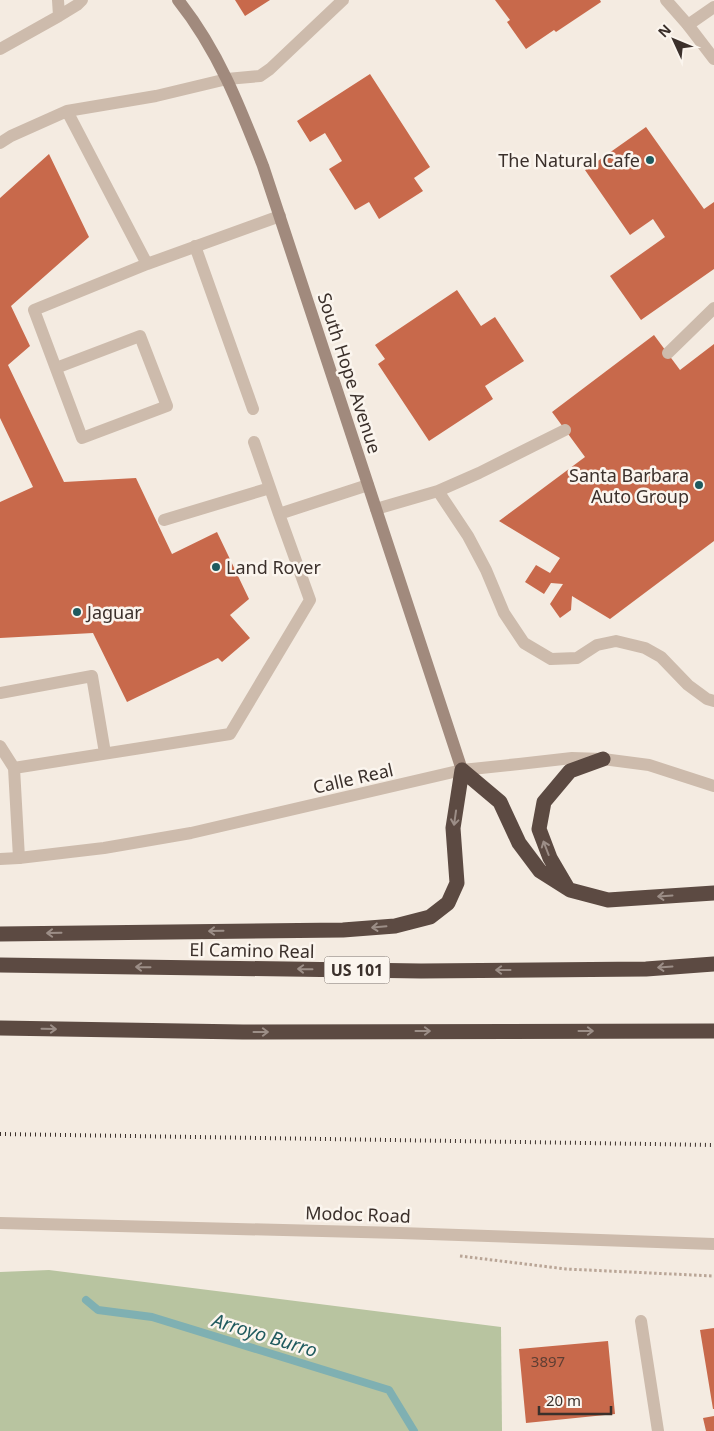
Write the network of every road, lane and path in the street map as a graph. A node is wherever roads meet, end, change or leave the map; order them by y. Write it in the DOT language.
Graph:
graph roads {
  1 [pos="58,0"];
  2 [pos="82,0"];
  3 [pos="178,0"];
  4 [pos="343,0"];
  5 [pos="666,0"];
  6 [pos="714,8"];
  7 [pos="59,16"];
  8 [pos="688,25"];
  9 [pos="0,49"];
  10 [pos="714,59"];
  11 [pos="227,79"];
  12 [pos="67,111"];
  13 [pos="0,143"];
  14 [pos="280,216"];
  15 [pos="195,246"];
  16 [pos="147,264"];
  17 [pos="714,308"];
  18 [pos="668,354"];
  19 [pos="56,368"];
  20 [pos="253,409"];
  21 [pos="565,430"];
  22 [pos="254,442"];
  23 [pos="368,485"];
  24 [pos="270,488"];
  25 [pos="438,491"];
  26 [pos="376,509"];
  27 [pos="279,514"];
  28 [pos="164,520"];
  29 [pos="0,693"];
  30 [pos="714,701"];
  31 [pos="0,746"];
  32 [pos="105,753"];
  33 [pos="603,759"];
  34 [pos="14,768"];
  35 [pos="462,770"];
  36 [pos="714,786"];
  37 [pos="19,858"];
  38 [pos="0,859"];
  39 [pos="570,890"];
  40 [pos="714,893"];
  41 [pos="0,934"];
  42 [pos="714,964"];
  43 [pos="0,965"];
  44 [pos="0,1028"];
  45 [pos="714,1031"];
  46 [pos="0,1223"];
  47 [pos="714,1244"];
  48 [pos="566,1269"];
  49 [pos="714,1276"];
  50 [pos="641,1321"];
  51 [pos="658,1431"];
  1 -- 7 [label="street"];
  2 -- 7 [label="street"];
  3 -- 11 [label="main road, South Hope Avenue"];
  4 -- 11 [label="street"];
  5 -- 8 [label="street"];
  6 -- 8 [label="street"];
  7 -- 9 [label="street"];
  8 -- 10 [label="street"];
  11 -- 12 [label="street"];
  11 -- 14 [label="main road, South Hope Avenue"];
  12 -- 13 [label="street"];
  12 -- 16 [label="street"];
  14 -- 15 [label="street"];
  14 -- 23 [label="main road, South Hope Avenue"];
  15 -- 16 [label="street"];
  15 -- 20 [label="street"];
  16 -- 19 [label="street"];
  17 -- 18 [label="street"];
  19 -- 19 [label="street"];
  21 -- 25 [label="street"];
  22 -- 24 [label="street"];
  23 -- 26 [label="main road, South Hope Avenue"];
  23 -- 27 [label="street"];
  24 -- 27 [label="street"];
  24 -- 28 [label="street"];
  25 -- 26 [label="street"];
  25 -- 30 [label="street"];
  26 -- 35 [label="main road, South Hope Avenue"];
  27 -- 32 [label="street"];
  29 -- 32 [label="street"];
  31 -- 34 [label="street"];
  32 -- 34 [label="street"];
  33 -- 35 [label="street, Calle Real"];
  33 -- 36 [label="street, Calle Real"];
  39 -- 33 [label="highway, one-way"];
  34 -- 37 [label="street"];
  35 -- 37 [label="street, Calle Real"];
  35 -- 39 [label="highway"];
  35 -- 41 [label="highway, one-way"];
  37 -- 38 [label="street, Calle Real"];
  40 -- 39 [label="highway, one-way"];
  42 -- 43 [label="highway, El Camino Real / US 101, one-way"];
  44 -- 45 [label="highway, one-way"];
  46 -- 47 [label="street, Modoc Road"];
  48 -- 49 [label="path"];
  50 -- 51 [label="street"];
}
